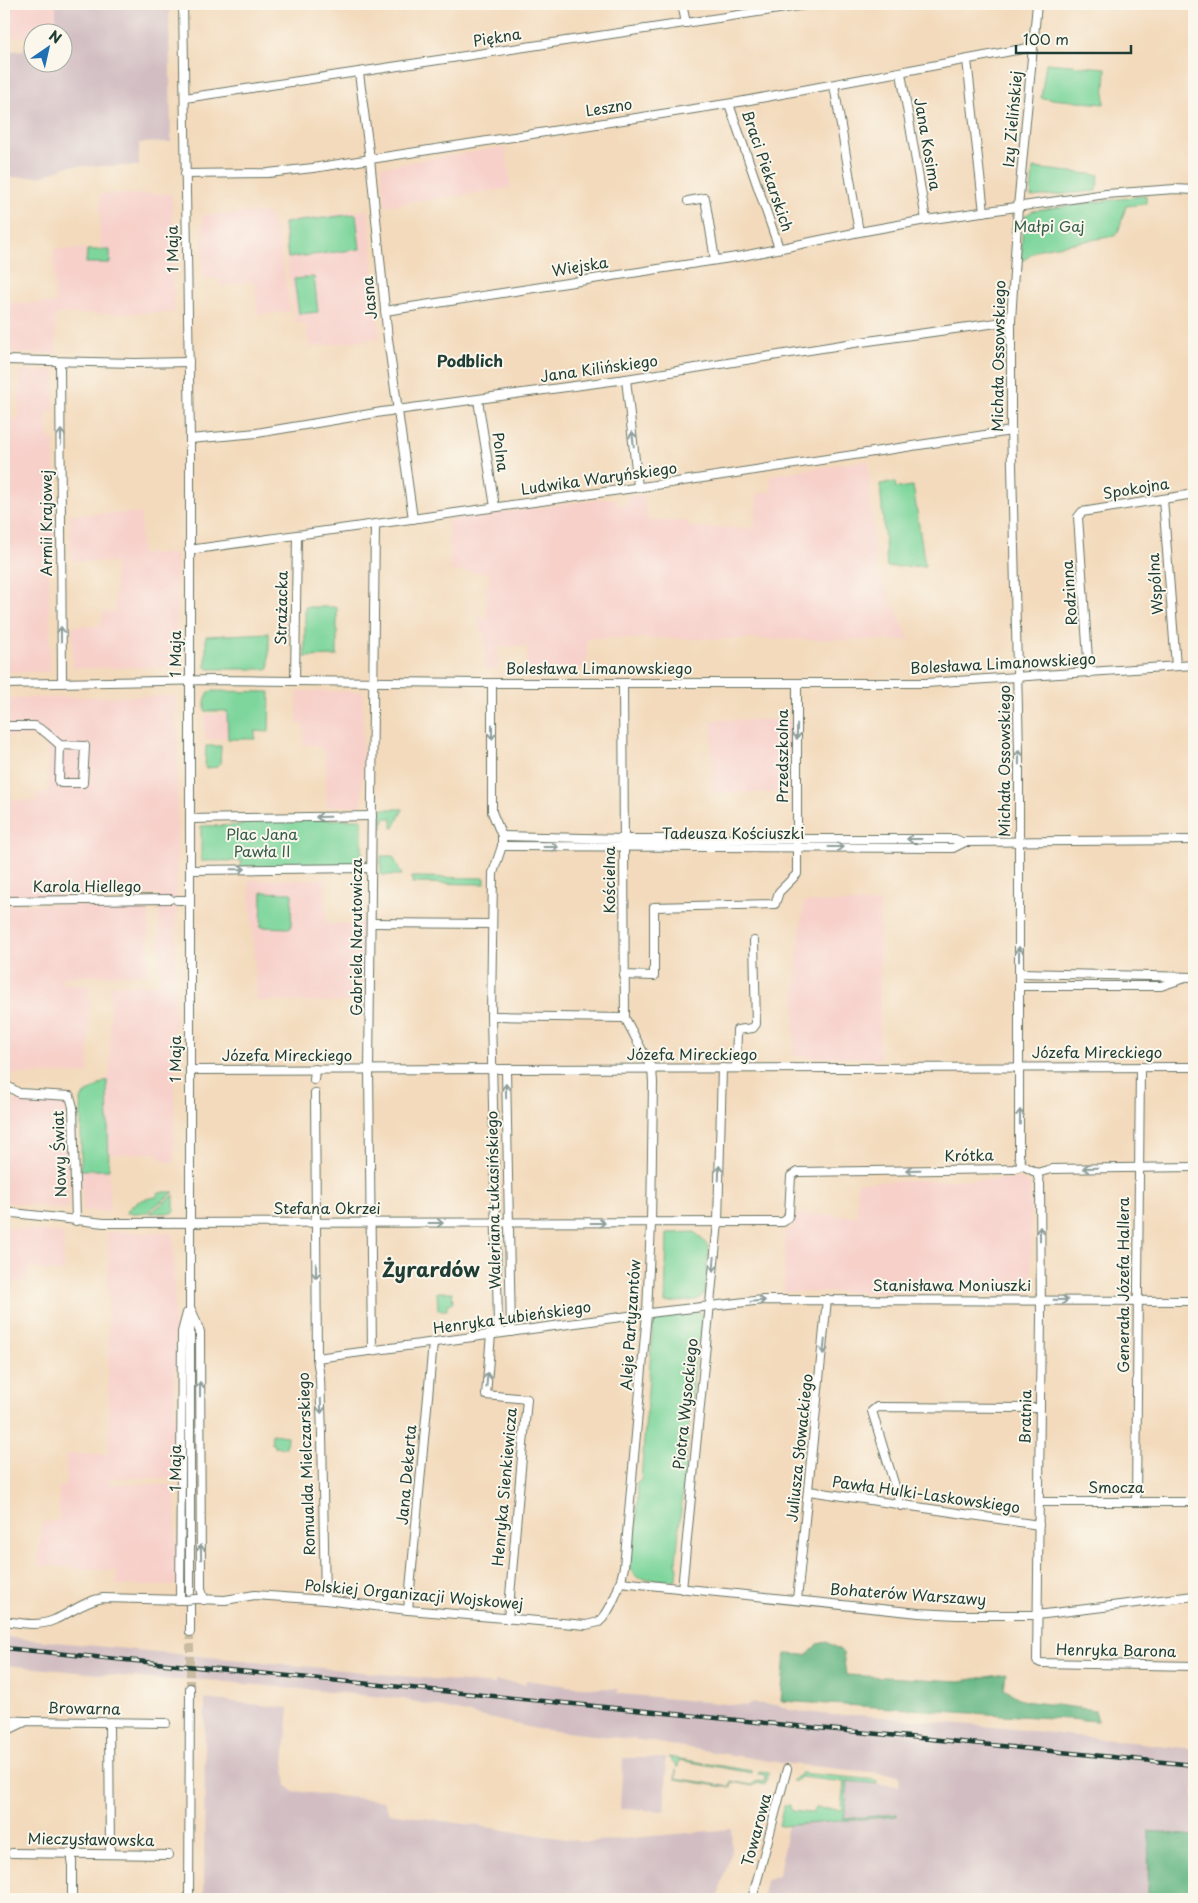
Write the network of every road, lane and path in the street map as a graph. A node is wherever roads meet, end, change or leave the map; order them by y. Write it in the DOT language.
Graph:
graph roads {
  1 [pos="183,4"];
  2 [pos="682,4"];
  3 [pos="750,4"];
  4 [pos="812,4"];
  5 [pos="1037,4"];
  6 [pos="751,13"];
  7 [pos="686,23"];
  8 [pos="1033,47"];
  9 [pos="968,60"];
  10 [pos="359,73"];
  11 [pos="901,73"];
  12 [pos="834,85"];
  13 [pos="185,98"];
  14 [pos="729,104"];
  15 [pos="370,159"];
  16 [pos="185,174"];
  17 [pos="1194,190"];
  18 [pos="688,200"];
  19 [pos="1018,207"];
  20 [pos="984,212"];
  21 [pos="926,220"];
  22 [pos="859,232"];
  23 [pos="778,248"];
  24 [pos="715,260"];
  25 [pos="385,311"];
  26 [pos="1012,321"];
  27 [pos="4,360"];
  28 [pos="60,362"];
  29 [pos="189,362"];
  30 [pos="626,379"];
  31 [pos="478,400"];
  32 [pos="398,410"];
  33 [pos="1011,431"];
  34 [pos="190,439"];
  35 [pos="638,487"];
  36 [pos="1194,494"];
  37 [pos="1163,499"];
  38 [pos="495,507"];
  39 [pos="1082,512"];
  40 [pos="413,519"];
  41 [pos="375,524"];
  42 [pos="297,535"];
  43 [pos="190,550"];
  44 [pos="1194,665"];
  45 [pos="1176,666"];
  46 [pos="1089,673"];
  47 [pos="1018,676"];
  48 [pos="190,680"];
  49 [pos="295,681"];
  50 [pos="373,682"];
  51 [pos="62,683"];
  52 [pos="492,683"];
  53 [pos="623,683"];
  54 [pos="797,683"];
  55 [pos="4,684"];
  56 [pos="4,726"];
  57 [pos="60,745"];
  58 [pos="372,816"];
  59 [pos="190,819"];
  60 [pos="502,836"];
  61 [pos="624,838"];
  62 [pos="1194,840"];
  63 [pos="1018,841"];
  64 [pos="797,843"];
  65 [pos="502,846"];
  66 [pos="624,847"];
  67 [pos="371,868"];
  68 [pos="190,870"];
  69 [pos="190,900"];
  70 [pos="4,901"];
  71 [pos="371,923"];
  72 [pos="492,924"];
  73 [pos="754,941"];
  74 [pos="1019,973"];
  75 [pos="624,975"];
  76 [pos="1191,977"];
  77 [pos="1020,986"];
  78 [pos="491,1016"];
  79 [pos="625,1018"];
  80 [pos="1020,1067"];
  81 [pos="1140,1067"];
  82 [pos="1194,1067"];
  83 [pos="493,1068"];
  84 [pos="506,1068"];
  85 [pos="722,1068"];
  86 [pos="736,1068"];
  87 [pos="652,1069"];
  88 [pos="190,1070"];
  89 [pos="314,1070"];
  90 [pos="370,1070"];
  91 [pos="314,1080"];
  92 [pos="4,1084"];
  93 [pos="315,1093"];
  94 [pos="1022,1165"];
  95 [pos="1194,1167"];
  96 [pos="1138,1168"];
  97 [pos="1037,1173"];
  98 [pos="4,1212"];
  99 [pos="76,1221"];
  100 [pos="190,1222"];
  101 [pos="718,1222"];
  102 [pos="316,1223"];
  103 [pos="372,1223"];
  104 [pos="496,1223"];
  105 [pos="508,1223"];
  106 [pos="651,1224"];
  107 [pos="828,1299"];
  108 [pos="1040,1300"];
  109 [pos="1139,1301"];
  110 [pos="1194,1301"];
  111 [pos="190,1305"];
  112 [pos="710,1306"];
  113 [pos="647,1313"];
  114 [pos="511,1332"];
  115 [pos="501,1333"];
  116 [pos="491,1334"];
  117 [pos="433,1342"];
  118 [pos="372,1351"];
  119 [pos="317,1358"];
  120 [pos="1039,1408"];
  121 [pos="810,1491"];
  122 [pos="1039,1502"];
  123 [pos="1136,1502"];
  124 [pos="1194,1502"];
  125 [pos="901,1506"];
  126 [pos="1039,1526"];
  127 [pos="620,1582"];
  128 [pos="682,1589"];
  129 [pos="1194,1596"];
  130 [pos="182,1600"];
  131 [pos="200,1600"];
  132 [pos="324,1600"];
  133 [pos="797,1600"];
  134 [pos="408,1610"];
  135 [pos="1037,1615"];
  136 [pos="508,1619"];
  137 [pos="4,1621"];
  138 [pos="190,1632"];
  139 [pos="1037,1661"];
  140 [pos="1194,1666"];
  141 [pos="190,1688"];
  142 [pos="4,1720"];
  143 [pos="27,1721"];
  144 [pos="109,1723"];
  145 [pos="166,1723"];
  146 [pos="4,1732"];
  147 [pos="787,1769"];
  148 [pos="12,1852"];
  149 [pos="72,1853"];
  150 [pos="110,1854"];
  151 [pos="169,1855"];
  152 [pos="72,1899"];
  153 [pos="189,1899"];
  154 [pos="752,1899"];
  1 -- 13 [label="street, 1 Maja"];
  2 -- 7 [label="street"];
  3 -- 6 [label="street"];
  4 -- 6 [label="street, Piękna"];
  5 -- 8 [label="street, Izy Zielińskiej"];
  6 -- 7 [label="street, Piękna"];
  7 -- 10 [label="street, Piękna"];
  8 -- 9 [label="street, Leszno"];
  8 -- 19 [label="street, Izy Zielińskiej"];
  9 -- 11 [label="street, Leszno"];
  9 -- 20 [label="street"];
  10 -- 13 [label="street, Piękna"];
  10 -- 15 [label="street, Jasna"];
  11 -- 12 [label="street, Leszno"];
  11 -- 21 [label="street, Jana Kosima"];
  12 -- 14 [label="street, Leszno"];
  12 -- 22 [label="street"];
  13 -- 16 [label="street, 1 Maja"];
  14 -- 15 [label="street, Leszno"];
  14 -- 23 [label="street, Braci Piekarskich"];
  15 -- 16 [label="street, Leszno"];
  15 -- 25 [label="street, Jasna"];
  16 -- 29 [label="street, 1 Maja"];
  17 -- 19 [label="street, Wiejska"];
  18 -- 24 [label="street"];
  19 -- 20 [label="street, Wiejska"];
  19 -- 26 [label="street, Michała Ossowskiego"];
  20 -- 21 [label="street, Wiejska"];
  21 -- 22 [label="street, Wiejska"];
  22 -- 23 [label="street, Wiejska"];
  23 -- 24 [label="street, Wiejska"];
  24 -- 25 [label="street, Wiejska"];
  25 -- 32 [label="street, Jasna"];
  26 -- 30 [label="street, Jana Kilińskiego"];
  26 -- 33 [label="street, Michała Ossowskiego"];
  27 -- 28 [label="street"];
  28 -- 29 [label="street"];
  51 -- 28 [label="street, Armii Krajowej, one-way"];
  29 -- 34 [label="street, 1 Maja"];
  30 -- 31 [label="street, Jana Kilińskiego"];
  35 -- 30 [label="street, one-way"];
  31 -- 32 [label="street, Jana Kilińskiego"];
  31 -- 38 [label="street, Polna"];
  32 -- 34 [label="street, Jana Kilińskiego"];
  32 -- 40 [label="street, Jasna"];
  33 -- 35 [label="street, Ludwika Waryńskiego"];
  33 -- 47 [label="street, Michała Ossowskiego"];
  34 -- 43 [label="street, 1 Maja"];
  35 -- 38 [label="street, Ludwika Waryńskiego"];
  36 -- 37 [label="street, Spokojna"];
  37 -- 39 [label="street, Spokojna"];
  37 -- 45 [label="street, Wspólna"];
  38 -- 40 [label="street, Ludwika Waryńskiego"];
  39 -- 46 [label="street, Rodzinna"];
  40 -- 41 [label="street, Ludwika Waryńskiego"];
  41 -- 42 [label="street, Ludwika Waryńskiego"];
  41 -- 50 [label="street, Gabriela Narutowicza"];
  42 -- 43 [label="street, Ludwika Waryńskiego"];
  42 -- 49 [label="street, Strażacka"];
  43 -- 48 [label="street, 1 Maja"];
  44 -- 45 [label="street, Bolesława Limanowskiego"];
  45 -- 46 [label="street, Bolesława Limanowskiego"];
  46 -- 47 [label="street, Bolesława Limanowskiego"];
  47 -- 54 [label="street, Bolesława Limanowskiego"];
  63 -- 47 [label="street, Michała Ossowskiego, one-way"];
  48 -- 49 [label="street, Bolesława Limanowskiego"];
  48 -- 51 [label="street, Bolesława Limanowskiego"];
  48 -- 59 [label="street, 1 Maja"];
  49 -- 50 [label="street, Bolesława Limanowskiego"];
  50 -- 52 [label="street, Bolesława Limanowskiego"];
  50 -- 58 [label="street, Gabriela Narutowicza"];
  51 -- 55 [label="street, Bolesława Limanowskiego"];
  52 -- 53 [label="street, Bolesława Limanowskiego"];
  52 -- 60 [label="street, one-way"];
  53 -- 54 [label="street, Bolesława Limanowskiego"];
  53 -- 61 [label="street, Kościelna"];
  54 -- 64 [label="street, Przedszkolna, one-way"];
  56 -- 57 [label="street"];
  57 -- 57 [label="street"];
  58 -- 59 [label="street, one-way"];
  58 -- 67 [label="street, Gabriela Narutowicza"];
  59 -- 68 [label="street, 1 Maja"];
  60 -- 61 [label="street, Tadeusza Kościuszki"];
  60 -- 65 [label="street, Waleriana Łukasińskiego"];
  61 -- 64 [label="street, Tadeusza Kościuszki"];
  61 -- 66 [label="street, Kościelna"];
  62 -- 63 [label="street, Tadeusza Kościuszki"];
  63 -- 64 [label="street, Tadeusza Kościuszki"];
  74 -- 63 [label="street, Michała Ossowskiego, one-way"];
  64 -- 66 [label="street, Tadeusza Kościuszki"];
  64 -- 75 [label="street, Przedszkolna"];
  65 -- 66 [label="street, Tadeusza Kościuszki, one-way"];
  65 -- 72 [label="street, Waleriana Łukasińskiego"];
  66 -- 75 [label="street, Kościelna"];
  68 -- 67 [label="street, one-way"];
  67 -- 71 [label="street, Gabriela Narutowicza"];
  68 -- 69 [label="street, 1 Maja"];
  69 -- 70 [label="street, Karola Hiellego"];
  69 -- 88 [label="street, 1 Maja"];
  71 -- 72 [label="street"];
  71 -- 90 [label="street, Gabriela Narutowicza"];
  72 -- 78 [label="street, Waleriana Łukasińskiego"];
  73 -- 86 [label="street"];
  74 -- 76 [label="street"];
  74 -- 77 [label="street, Michała Ossowskiego"];
  75 -- 79 [label="street, Kościelna"];
  76 -- 77 [label="street"];
  77 -- 80 [label="street, Michała Ossowskiego"];
  78 -- 79 [label="street"];
  78 -- 83 [label="street, Waleriana Łukasińskiego"];
  79 -- 87 [label="street, Kościelna"];
  80 -- 81 [label="street, Józefa Mireckiego"];
  80 -- 86 [label="street, Józefa Mireckiego"];
  94 -- 80 [label="street, Michała Ossowskiego, one-way"];
  81 -- 82 [label="street, Józefa Mireckiego"];
  81 -- 96 [label="street, Generała Józefa Hallera"];
  83 -- 84 [label="street, Józefa Mireckiego"];
  83 -- 90 [label="street, Józefa Mireckiego"];
  83 -- 104 [label="street, Waleriana Łukasińskiego"];
  84 -- 87 [label="street, Józefa Mireckiego"];
  105 -- 84 [label="street, Waleriana Łukasińskiego, one-way"];
  85 -- 86 [label="street, Józefa Mireckiego"];
  85 -- 87 [label="street, Józefa Mireckiego"];
  101 -- 85 [label="street, Piotra Wysockiego, one-way"];
  87 -- 106 [label="street, Aleje Partyzantów"];
  88 -- 89 [label="street, Józefa Mireckiego"];
  88 -- 100 [label="street, 1 Maja"];
  89 -- 90 [label="street, Józefa Mireckiego"];
  89 -- 91 [label="street"];
  90 -- 103 [label="street, Gabriela Narutowicza"];
  92 -- 99 [label="street, Nowy Świat"];
  93 -- 102 [label="street, Romualda Mielczarskiego"];
  94 -- 97 [label="street"];
  94 -- 101 [label="street, Krótka, one-way"];
  95 -- 96 [label="street"];
  96 -- 97 [label="street, one-way"];
  96 -- 109 [label="street, Generała Józefa Hallera"];
  108 -- 97 [label="street, Bratnia, one-way"];
  98 -- 99 [label="street, Stefana Okrzei"];
  99 -- 100 [label="street, Stefana Okrzei"];
  100 -- 102 [label="street, Stefana Okrzei"];
  100 -- 111 [label="street, 1 Maja"];
  101 -- 106 [label="street"];
  101 -- 112 [label="street, Piotra Wysockiego, one-way"];
  102 -- 103 [label="street, Stefana Okrzei"];
  102 -- 119 [label="street, Romualda Mielczarskiego, one-way"];
  103 -- 104 [label="street, Stefana Okrzei, one-way"];
  103 -- 118 [label="street, Gabriela Narutowicza"];
  104 -- 105 [label="street, Stefana Okrzei"];
  104 -- 115 [label="street, Waleriana Łukasińskiego"];
  105 -- 106 [label="street, Stefana Okrzei, one-way"];
  105 -- 114 [label="street, Waleriana Łukasińskiego"];
  106 -- 113 [label="street, Aleje Partyzantów"];
  107 -- 108 [label="street, Stanisława Moniuszki"];
  112 -- 107 [label="street, Stanisława Moniuszki, one-way"];
  107 -- 121 [label="street, Juliusza Słowackiego, one-way"];
  108 -- 109 [label="street, Stanisława Moniuszki, one-way"];
  108 -- 120 [label="street, Bratnia"];
  109 -- 110 [label="street, Stanisława Moniuszki"];
  109 -- 123 [label="street, Generała Józefa Hallera"];
  111 -- 130 [label="street, 1 Maja"];
  131 -- 111 [label="street, 1 Maja, one-way"];
  111 -- 138 [label="street, 1 Maja"];
  112 -- 113 [label="street, Henryka Łubieńskiego"];
  112 -- 128 [label="street, Piotra Wysockiego"];
  113 -- 114 [label="street, Henryka Łubieńskiego"];
  113 -- 127 [label="street, Aleje Partyzantów"];
  114 -- 115 [label="street, Henryka Łubieńskiego"];
  115 -- 116 [label="street, Henryka Łubieńskiego"];
  116 -- 117 [label="street, Henryka Łubieńskiego"];
  136 -- 116 [label="street, Henryka Sienkiewicza, one-way"];
  117 -- 118 [label="street, Henryka Łubieńskiego"];
  117 -- 134 [label="street, Jana Dekerta"];
  118 -- 119 [label="street, Henryka Łubieńskiego"];
  119 -- 132 [label="street, Romualda Mielczarskiego, one-way"];
  120 -- 122 [label="street, Bratnia"];
  120 -- 125 [label="street"];
  121 -- 125 [label="street, Pawła Hulki-Laskowskiego"];
  121 -- 133 [label="street, Juliusza Słowackiego"];
  122 -- 123 [label="street, Smocza"];
  122 -- 126 [label="street, Bratnia"];
  123 -- 124 [label="street, Smocza"];
  125 -- 126 [label="street, Pawła Hulki-Laskowskiego"];
  126 -- 135 [label="street, Bratnia"];
  127 -- 128 [label="street, Bohaterów Warszawy"];
  127 -- 136 [label="street, Polskiej Organizacji Wojskowej"];
  128 -- 133 [label="street, Bohaterów Warszawy"];
  129 -- 135 [label="street, Bohaterów Warszawy"];
  130 -- 131 [label="street, Polskiej Organizacji Wojskowej, bridge"];
  130 -- 137 [label="street, Polskiej Organizacji Wojskowej"];
  131 -- 132 [label="street, Polskiej Organizacji Wojskowej"];
  132 -- 134 [label="street, Polskiej Organizacji Wojskowej"];
  133 -- 135 [label="street, Bohaterów Warszawy"];
  134 -- 136 [label="street, Polskiej Organizacji Wojskowej"];
  135 -- 139 [label="street, Bratnia"];
  139 -- 140 [label="street, Henryka Barona"];
  141 -- 153 [label="street"];
  142 -- 143 [label="street"];
  143 -- 144 [label="street, Browarna"];
  143 -- 146 [label="street, Browarna"];
  144 -- 145 [label="street, Browarna"];
  144 -- 150 [label="street"];
  147 -- 154 [label="street, Towarowa"];
  148 -- 149 [label="street, Mieczysławowska"];
  149 -- 150 [label="street, Mieczysławowska"];
  149 -- 152 [label="street"];
  150 -- 151 [label="street, Mieczysławowska"];
}
